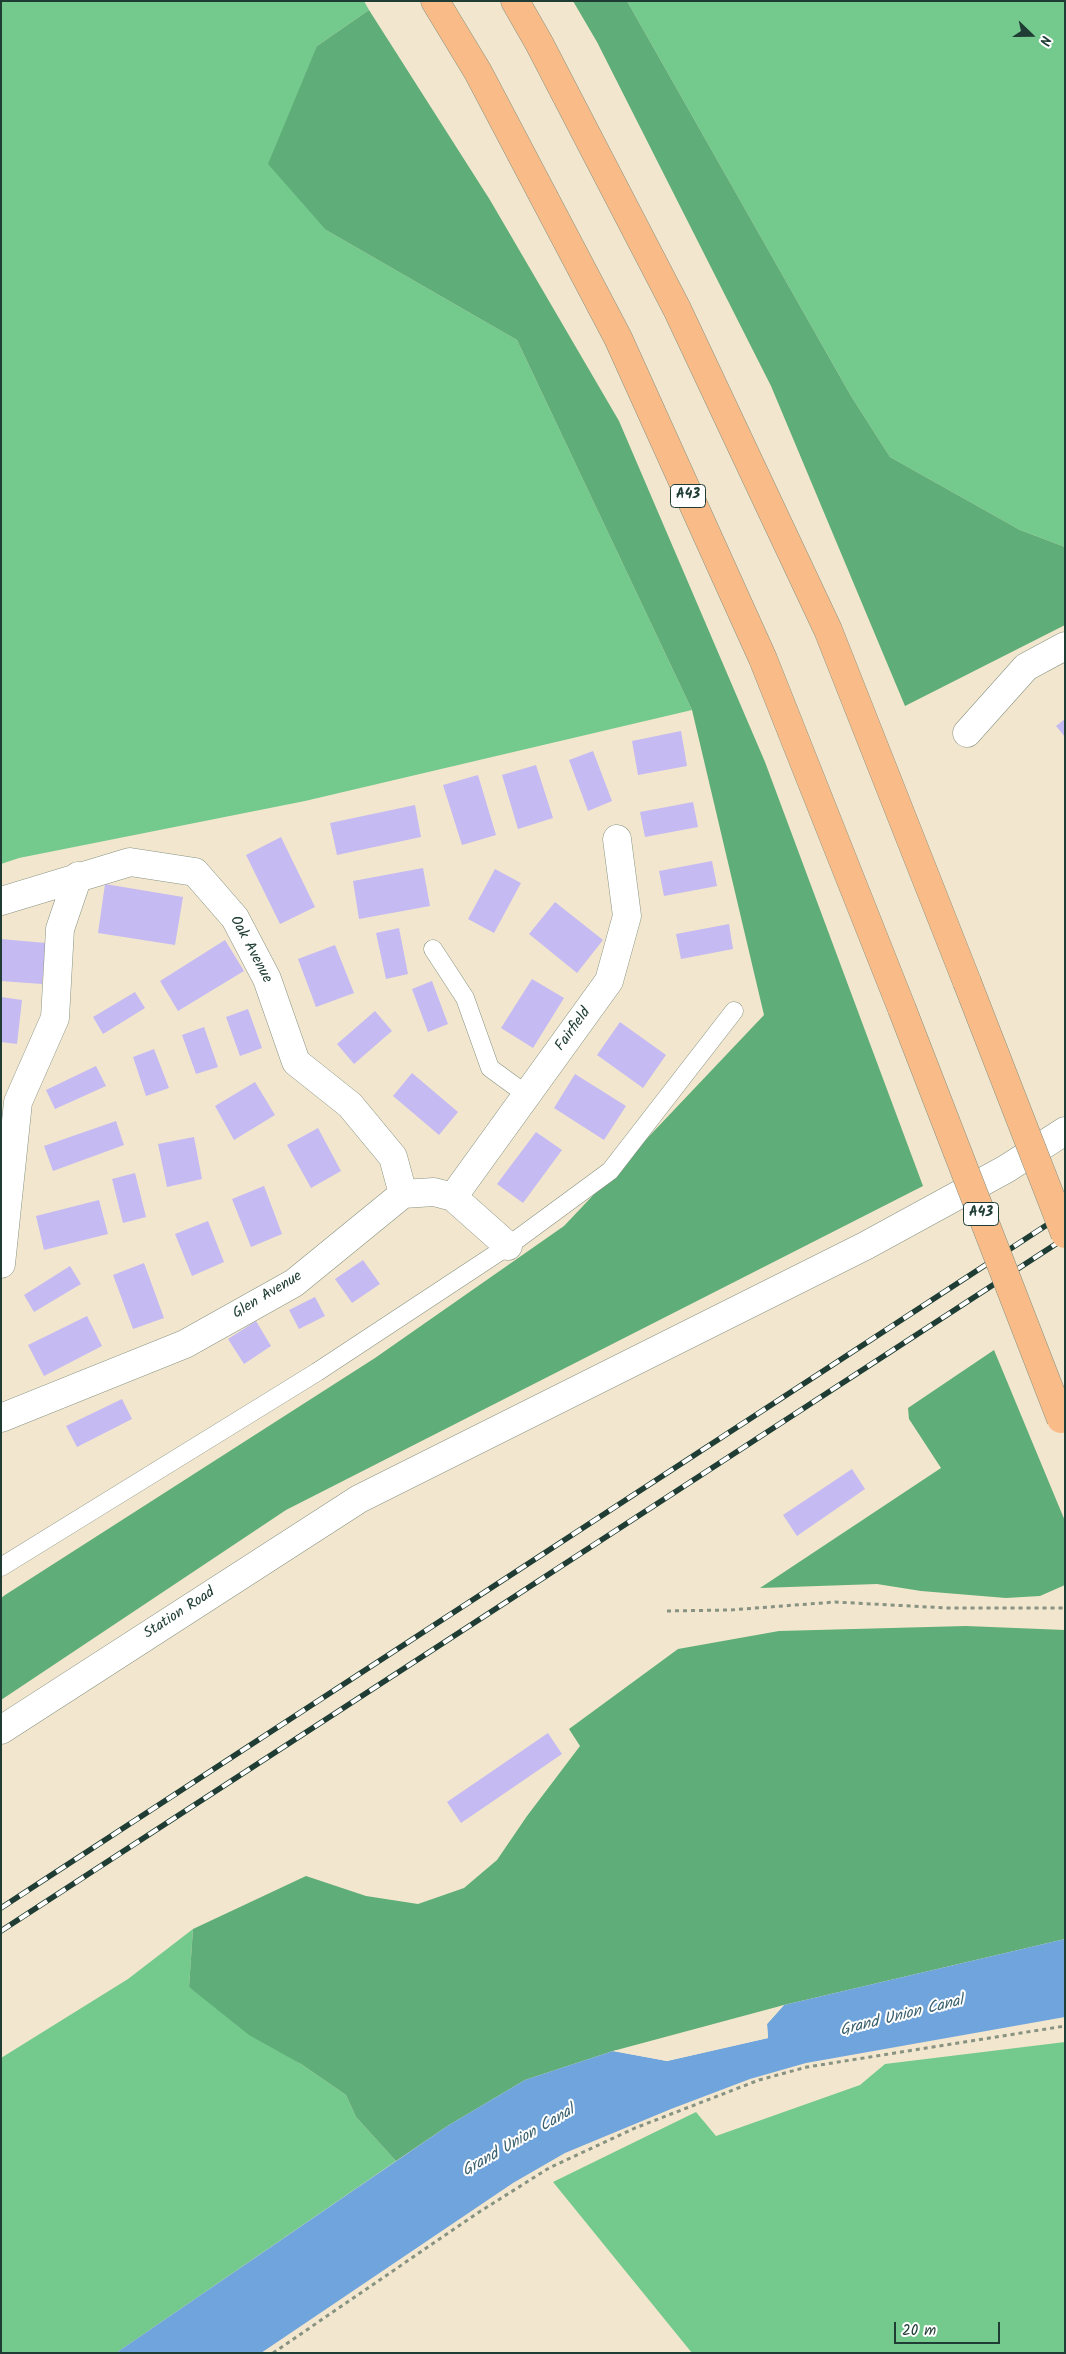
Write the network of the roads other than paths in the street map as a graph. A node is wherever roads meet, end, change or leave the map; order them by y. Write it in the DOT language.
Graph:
graph roads {
  1 [pos="435,1"];
  2 [pos="514,1"];
  3 [pos="1065,646"];
  4 [pos="967,733"];
  5 [pos="618,839"];
  6 [pos="78,876"];
  7 [pos="1,901"];
  8 [pos="433,949"];
  9 [pos="734,1011"];
  10 [pos="527,1094"];
  11 [pos="1065,1131"];
  12 [pos="404,1194"];
  13 [pos="453,1197"];
  14 [pos="1065,1234"];
  15 [pos="508,1246"];
  16 [pos="1,1264"];
  17 [pos="1,1418"];
  18 [pos="1063,1424"];
  19 [pos="1,1567"];
  20 [pos="1,1730"];
  1 -- 18 [label="highway, A43, bridge"];
  2 -- 14 [label="highway, bridge"];
  3 -- 4 [label="street"];
  5 -- 10 [label="street, Fairfield"];
  6 -- 7 [label="street, Oak Avenue"];
  6 -- 12 [label="street, Oak Avenue"];
  6 -- 16 [label="street"];
  8 -- 10 [label="lane"];
  9 -- 15 [label="lane"];
  10 -- 13 [label="street, Fairfield"];
  11 -- 20 [label="street, Station Road"];
  12 -- 13 [label="street"];
  12 -- 17 [label="street, Glen Avenue"];
  13 -- 15 [label="street"];
  15 -- 19 [label="lane"];
}
